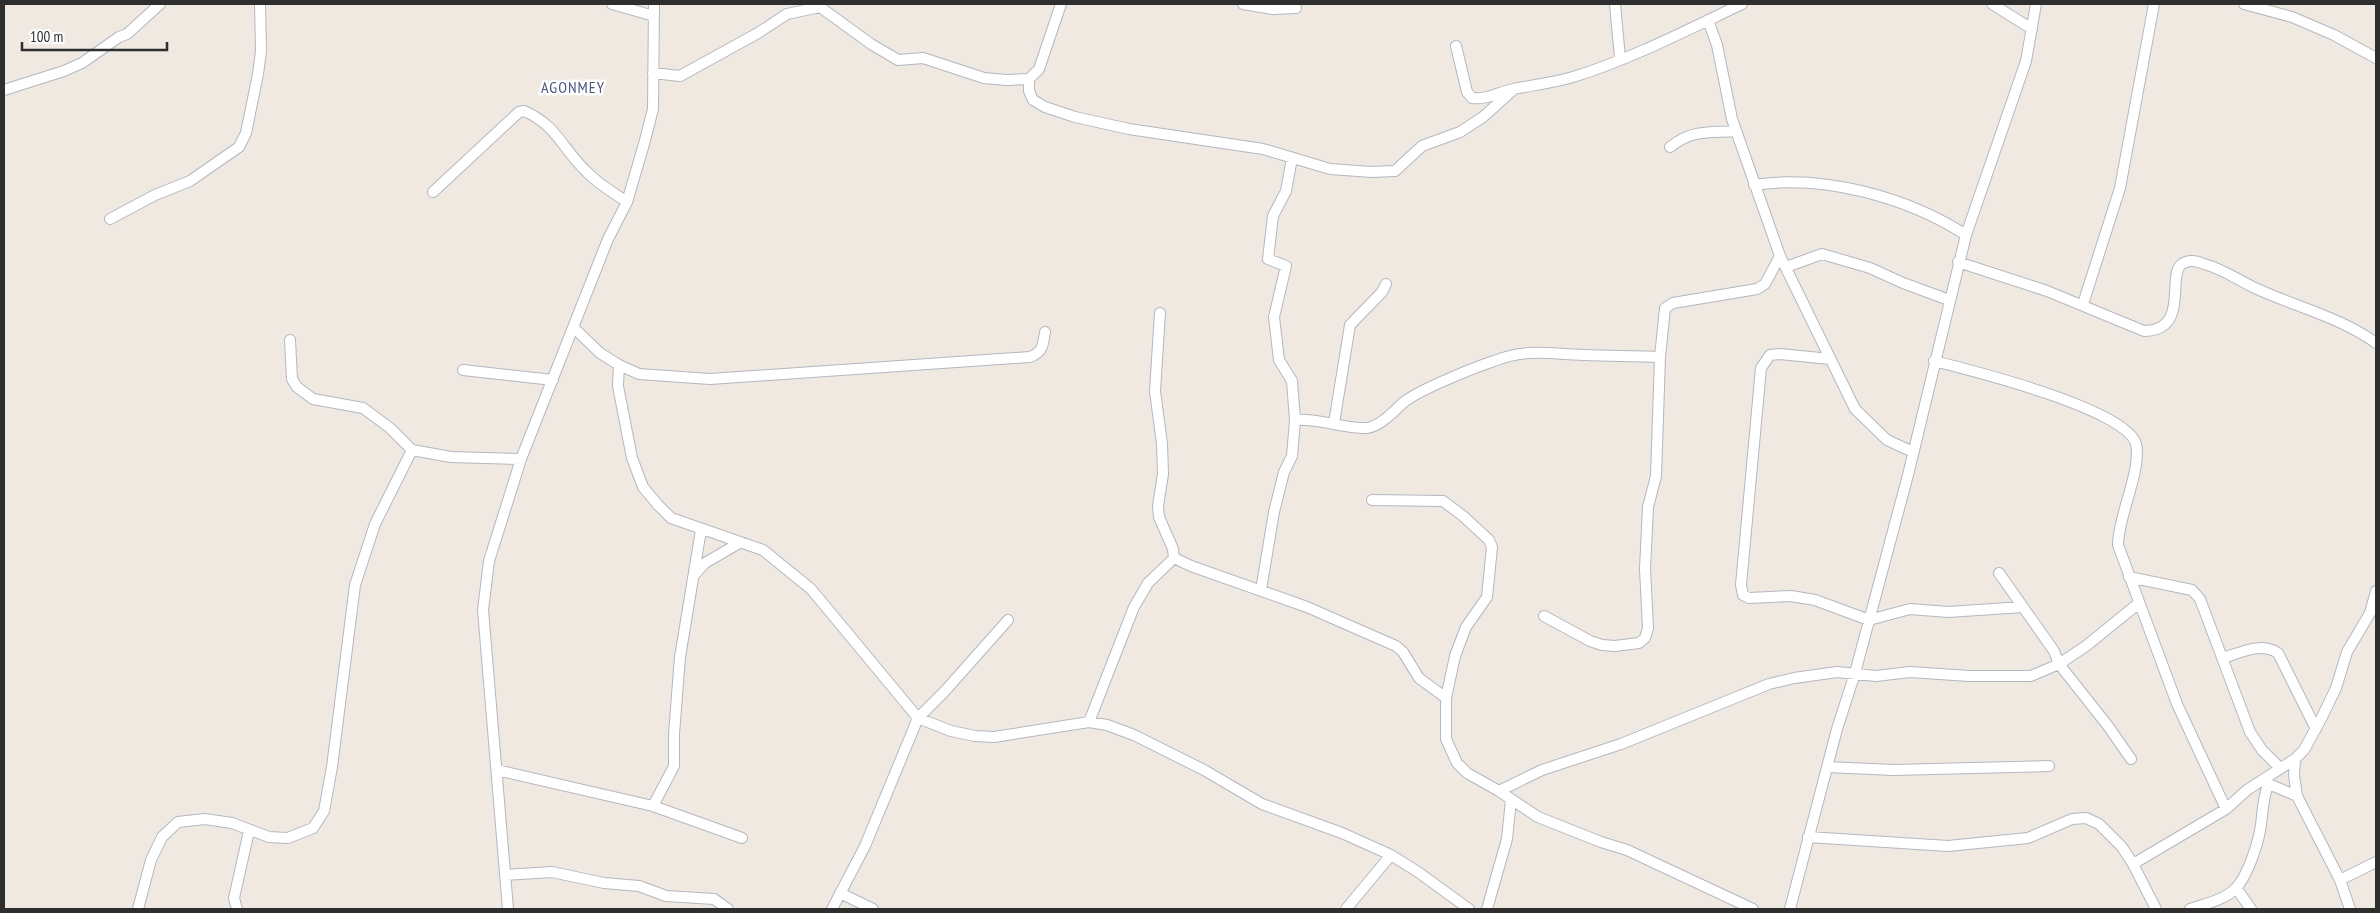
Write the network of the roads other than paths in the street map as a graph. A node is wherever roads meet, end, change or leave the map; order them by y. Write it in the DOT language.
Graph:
graph roads {
  1 [pos="160,4"];
  2 [pos="260,4"];
  3 [pos="612,4"];
  4 [pos="654,4"];
  5 [pos="1061,4"];
  6 [pos="1243,4"];
  7 [pos="1615,4"];
  8 [pos="1742,4"];
  9 [pos="1992,4"];
  10 [pos="2036,4"];
  11 [pos="2154,4"];
  12 [pos="2244,4"];
  13 [pos="1296,8"];
  14 [pos="654,16"];
  15 [pos="1708,20"];
  16 [pos="2032,29"];
  17 [pos="1456,46"];
  18 [pos="1620,58"];
  19 [pos="2376,58"];
  20 [pos="653,73"];
  21 [pos="1029,79"];
  22 [pos="1514,89"];
  23 [pos="4,90"];
  24 [pos="1736,130"];
  25 [pos="1670,147"];
  26 [pos="1292,158"];
  27 [pos="1754,185"];
  28 [pos="434,192"];
  29 [pos="627,202"];
  30 [pos="110,219"];
  31 [pos="1966,235"];
  32 [pos="1780,256"];
  33 [pos="1958,262"];
  34 [pos="1786,267"];
  35 [pos="1386,284"];
  36 [pos="1949,300"];
  37 [pos="2083,304"];
  38 [pos="1160,313"];
  39 [pos="574,328"];
  40 [pos="1045,332"];
  41 [pos="290,340"];
  42 [pos="2376,342"];
  43 [pos="1660,357"];
  44 [pos="1830,360"];
  45 [pos="1934,361"];
  46 [pos="619,365"];
  47 [pos="463,370"];
  48 [pos="553,380"];
  49 [pos="1295,420"];
  50 [pos="1334,423"];
  51 [pos="412,450"];
  52 [pos="1913,452"];
  53 [pos="521,459"];
  54 [pos="1372,500"];
  55 [pos="701,530"];
  56 [pos="741,542"];
  57 [pos="1174,558"];
  58 [pos="1999,574"];
  59 [pos="694,575"];
  60 [pos="2129,577"];
  61 [pos="1260,590"];
  62 [pos="2376,591"];
  63 [pos="2139,603"];
  64 [pos="2023,607"];
  65 [pos="2373,614"];
  66 [pos="1544,616"];
  67 [pos="1008,620"];
  68 [pos="1869,620"];
  69 [pos="2223,658"];
  70 [pos="2059,664"];
  71 [pos="1855,673"];
  72 [pos="1446,698"];
  73 [pos="918,718"];
  74 [pos="1089,722"];
  75 [pos="2316,729"];
  76 [pos="2131,759"];
  77 [pos="2295,759"];
  78 [pos="2049,766"];
  79 [pos="1827,768"];
  80 [pos="2280,768"];
  81 [pos="497,770"];
  82 [pos="2264,783"];
  83 [pos="1499,790"];
  84 [pos="2297,796"];
  85 [pos="1511,800"];
  86 [pos="652,806"];
  87 [pos="2226,809"];
  88 [pos="249,831"];
  89 [pos="1808,837"];
  90 [pos="742,838"];
  91 [pos="1390,855"];
  92 [pos="2376,862"];
  93 [pos="2133,864"];
  94 [pos="505,875"];
  95 [pos="2340,880"];
  96 [pos="2236,888"];
  97 [pos="840,893"];
  98 [pos="138,909"];
  99 [pos="237,909"];
  100 [pos="508,909"];
  101 [pos="728,909"];
  102 [pos="832,909"];
  103 [pos="873,909"];
  104 [pos="1346,909"];
  105 [pos="1469,909"];
  106 [pos="1487,909"];
  107 [pos="1753,909"];
  108 [pos="1790,909"];
  109 [pos="2156,909"];
  110 [pos="2190,909"];
  111 [pos="2251,909"];
  112 [pos="2350,909"];
  1 -- 23 [label="street"];
  2 -- 30 [label="street"];
  3 -- 14 [label="street"];
  4 -- 14 [label="street"];
  5 -- 21 [label="street"];
  6 -- 13 [label="street"];
  7 -- 18 [label="street"];
  8 -- 15 [label="street"];
  9 -- 16 [label="street"];
  10 -- 16 [label="street"];
  11 -- 37 [label="street"];
  12 -- 19 [label="street"];
  14 -- 20 [label="street"];
  15 -- 18 [label="street"];
  15 -- 24 [label="street"];
  16 -- 31 [label="street"];
  17 -- 22 [label="street"];
  18 -- 22 [label="street"];
  20 -- 21 [label="street"];
  20 -- 29 [label="street"];
  21 -- 26 [label="street"];
  22 -- 26 [label="street"];
  24 -- 25 [label="street"];
  24 -- 27 [label="street"];
  26 -- 49 [label="street"];
  27 -- 31 [label="street"];
  27 -- 32 [label="street"];
  28 -- 29 [label="street"];
  29 -- 39 [label="street"];
  31 -- 33 [label="street"];
  32 -- 34 [label="street"];
  32 -- 43 [label="street"];
  33 -- 36 [label="street"];
  33 -- 37 [label="street"];
  34 -- 36 [label="street"];
  34 -- 44 [label="street"];
  35 -- 50 [label="street"];
  36 -- 45 [label="street"];
  37 -- 42 [label="street"];
  38 -- 57 [label="street"];
  39 -- 46 [label="street"];
  39 -- 48 [label="street"];
  40 -- 46 [label="street"];
  41 -- 51 [label="street"];
  43 -- 50 [label="street"];
  43 -- 66 [label="street"];
  44 -- 52 [label="street"];
  44 -- 68 [label="street"];
  45 -- 52 [label="street"];
  45 -- 60 [label="street"];
  46 -- 55 [label="street"];
  47 -- 48 [label="street"];
  48 -- 53 [label="street"];
  49 -- 50 [label="street"];
  49 -- 61 [label="street"];
  51 -- 53 [label="street"];
  51 -- 88 [label="street"];
  52 -- 68 [label="street"];
  53 -- 81 [label="street"];
  54 -- 72 [label="street"];
  55 -- 56 [label="street"];
  55 -- 59 [label="street"];
  56 -- 59 [label="street"];
  56 -- 73 [label="street"];
  57 -- 61 [label="street"];
  57 -- 74 [label="street"];
  58 -- 64 [label="street"];
  59 -- 86 [label="street"];
  60 -- 63 [label="street"];
  60 -- 69 [label="street"];
  61 -- 72 [label="street"];
  62 -- 65 [label="street"];
  63 -- 70 [label="street"];
  63 -- 87 [label="street"];
  64 -- 68 [label="street"];
  64 -- 70 [label="street"];
  65 -- 75 [label="street"];
  67 -- 73 [label="street"];
  68 -- 71 [label="street"];
  69 -- 75 [label="street"];
  69 -- 80 [label="street"];
  70 -- 71 [label="street"];
  70 -- 76 [label="street"];
  71 -- 79 [label="street"];
  71 -- 83 [label="street"];
  72 -- 83 [label="street"];
  73 -- 74 [label="street"];
  73 -- 97 [label="street"];
  74 -- 91 [label="street"];
  75 -- 77 [label="street"];
  77 -- 80 [label="street"];
  77 -- 84 [label="street"];
  78 -- 79 [label="street"];
  79 -- 89 [label="street"];
  80 -- 82 [label="street"];
  81 -- 86 [label="street"];
  81 -- 94 [label="street"];
  82 -- 84 [label="street"];
  82 -- 87 [label="street"];
  82 -- 96 [label="street"];
  83 -- 85 [label="street"];
  84 -- 95 [label="street"];
  85 -- 106 [label="street"];
  85 -- 107 [label="street"];
  86 -- 90 [label="street"];
  87 -- 93 [label="street"];
  88 -- 98 [label="street"];
  88 -- 99 [label="street"];
  89 -- 93 [label="street"];
  89 -- 108 [label="street"];
  91 -- 104 [label="street"];
  91 -- 105 [label="street"];
  92 -- 95 [label="street"];
  93 -- 109 [label="street"];
  94 -- 100 [label="street"];
  94 -- 101 [label="street"];
  95 -- 112 [label="street"];
  96 -- 110 [label="street"];
  96 -- 111 [label="street"];
  97 -- 102 [label="street"];
  97 -- 103 [label="street"];
}
